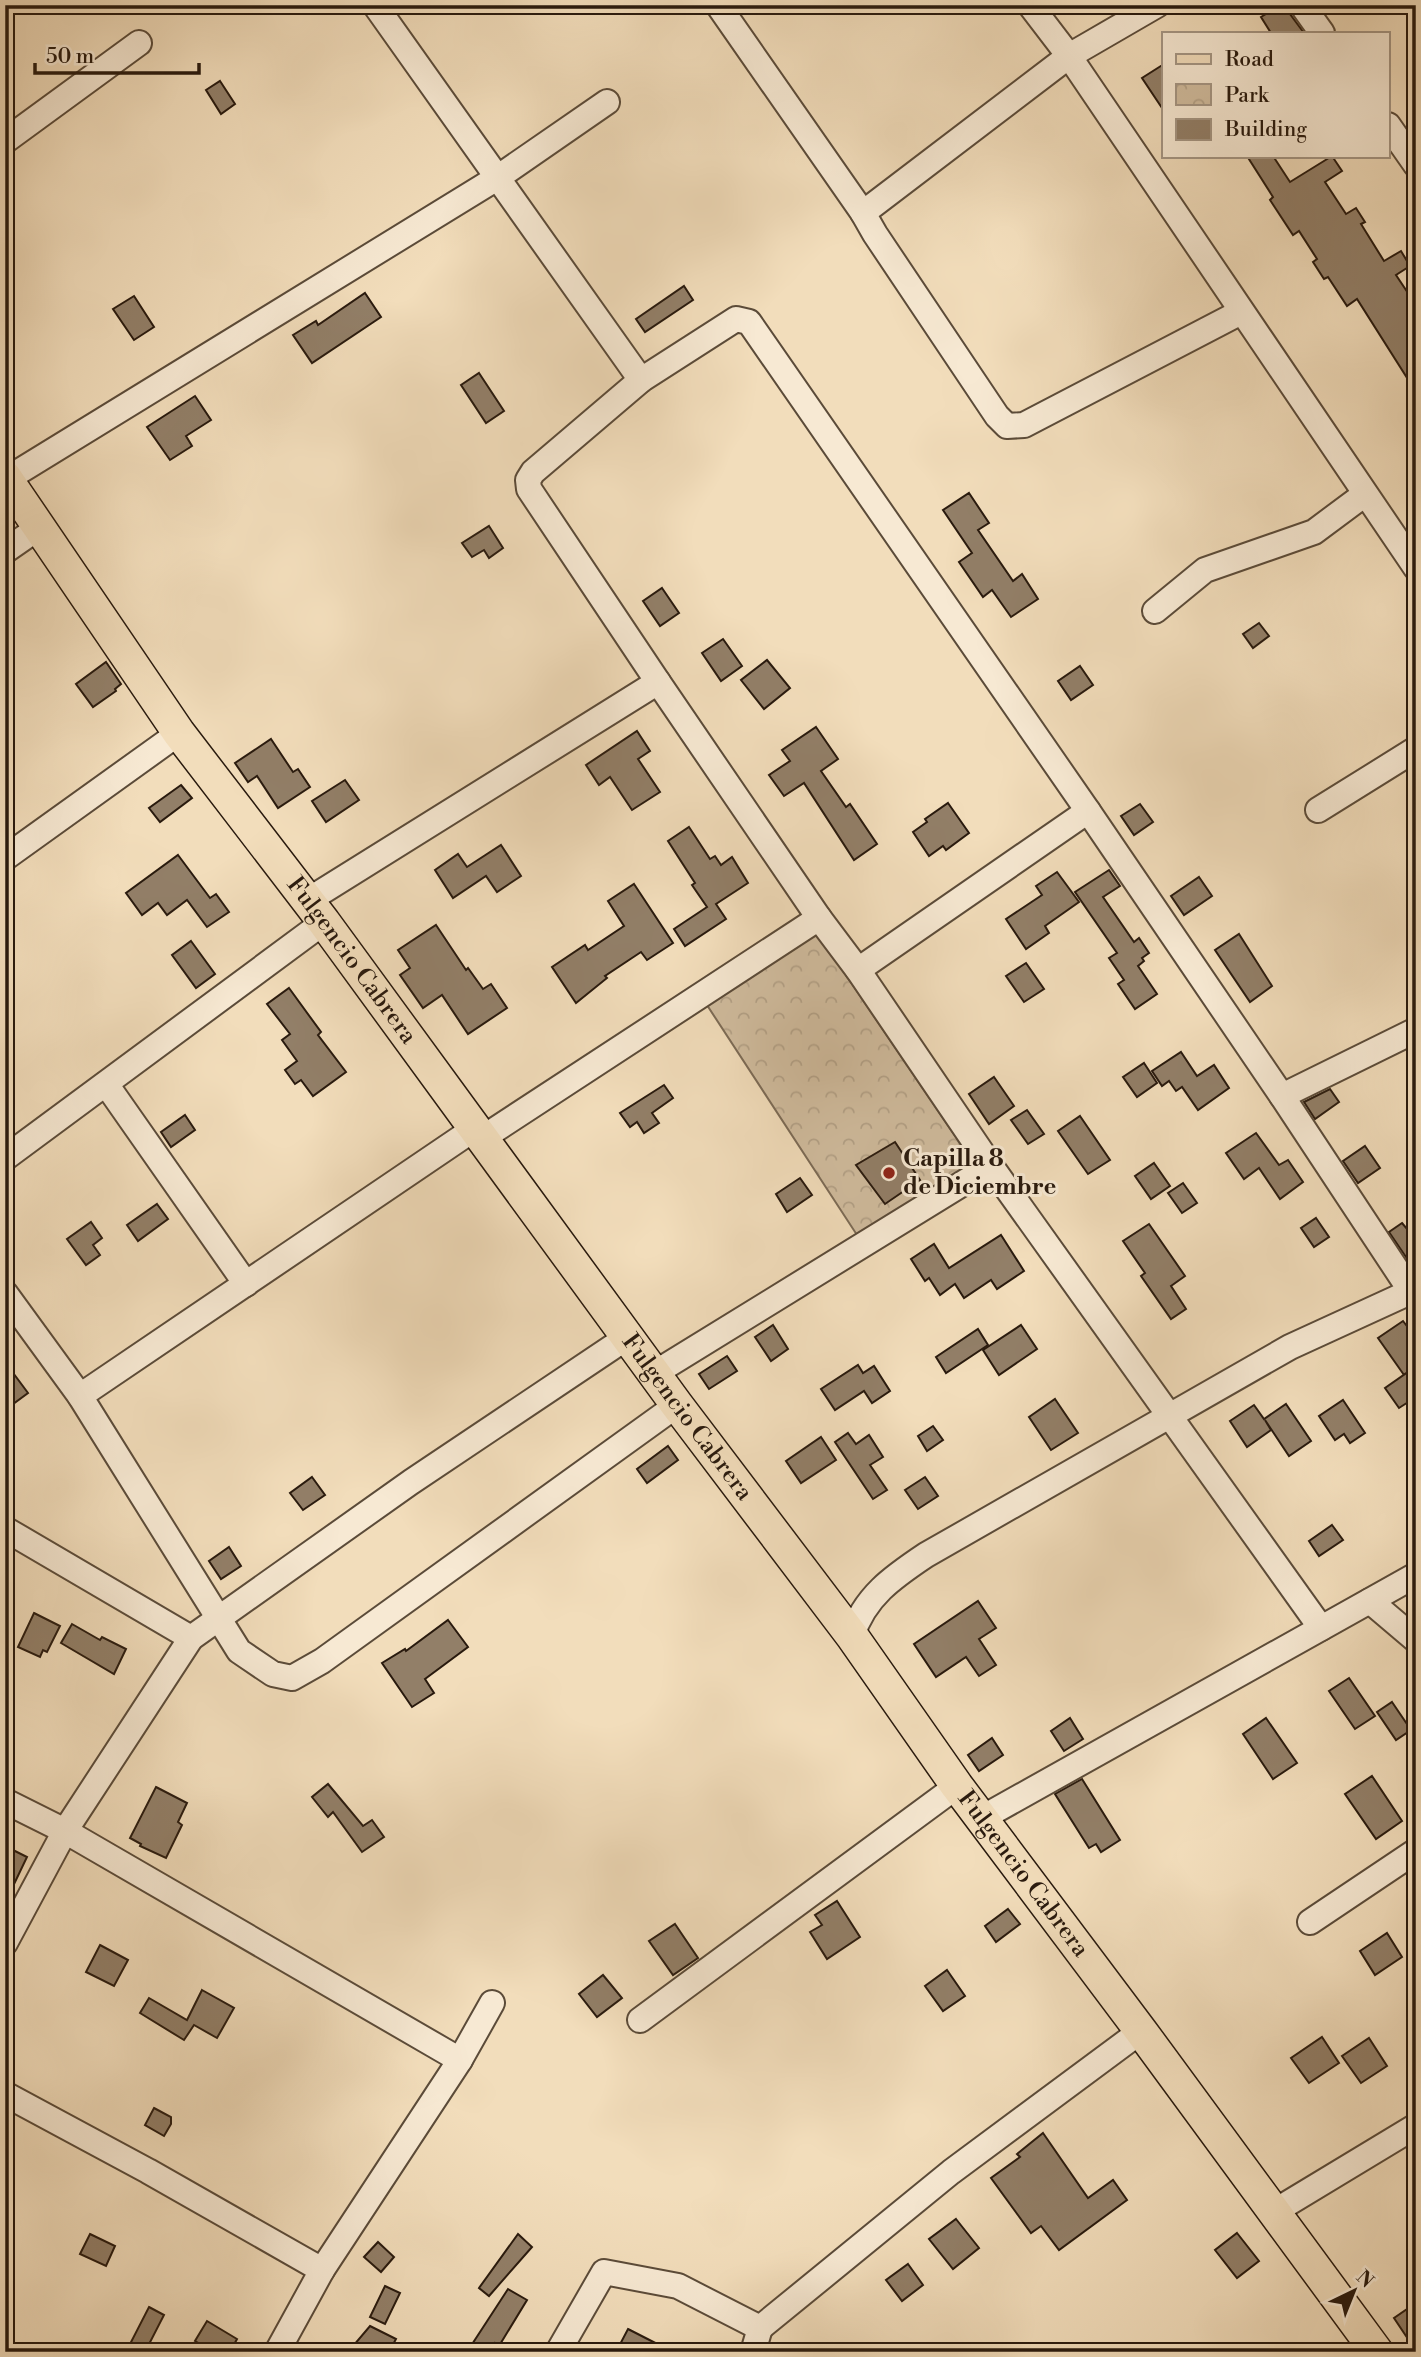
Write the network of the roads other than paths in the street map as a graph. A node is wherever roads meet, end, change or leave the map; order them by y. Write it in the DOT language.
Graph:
graph roads {
  1 [pos="375,5"];
  2 [pos="718,5"];
  3 [pos="1030,5"];
  4 [pos="1157,5"];
  5 [pos="1302,5"];
  6 [pos="1321,32"];
  7 [pos="139,43"];
  8 [pos="1069,56"];
  9 [pos="607,102"];
  10 [pos="1390,128"];
  11 [pos="5,141"];
  12 [pos="1416,165"];
  13 [pos="497,178"];
  14 [pos="863,213"];
  15 [pos="1241,312"];
  16 [pos="641,380"];
  17 [pos="6,478"];
  18 [pos="1365,494"];
  19 [pos="41,526"];
  20 [pos="5,551"];
  21 [pos="1416,568"];
  22 [pos="1155,611"];
  23 [pos="657,682"];
  24 [pos="179,733"];
  25 [pos="1416,749"];
  26 [pos="1318,810"];
  27 [pos="1088,811"];
  28 [pos="5,858"];
  29 [pos="315,912"];
  30 [pos="819,918"];
  31 [pos="859,970"];
  32 [pos="1416,1030"];
  33 [pos="106,1084"];
  34 [pos="1282,1096"];
  35 [pos="478,1134"];
  36 [pos="5,1158"];
  37 [pos="991,1166"];
  38 [pos="246,1284"];
  39 [pos="5,1293"];
  40 [pos="1413,1296"];
  41 [pos="629,1336"];
  42 [pos="655,1373"];
  43 [pos="80,1396"];
  44 [pos="677,1405"];
  45 [pos="1170,1416"];
  46 [pos="5,1530"];
  47 [pos="1416,1576"];
  48 [pos="1370,1601"];
  49 [pos="218,1619"];
  50 [pos="1321,1628"];
  51 [pos="852,1636"];
  52 [pos="191,1638"];
  53 [pos="1416,1640"];
  54 [pos="957,1786"];
  55 [pos="5,1801"];
  56 [pos="982,1818"];
  57 [pos="65,1831"];
  58 [pos="1416,1851"];
  59 [pos="1310,1922"];
  60 [pos="5,1943"];
  61 [pos="492,2003"];
  62 [pos="640,2020"];
  63 [pos="1141,2031"];
  64 [pos="460,2060"];
  65 [pos="5,2094"];
  66 [pos="1416,2126"];
  67 [pos="1272,2213"];
  68 [pos="322,2270"];
  69 [pos="756,2340"];
  70 [pos="277,2352"];
  71 [pos="558,2352"];
  72 [pos="1377,2352"];
  1 -- 13 [label="street"];
  2 -- 14 [label="street"];
  3 -- 8 [label="street"];
  4 -- 8 [label="street"];
  5 -- 6 [label="street"];
  7 -- 11 [label="street"];
  8 -- 14 [label="street"];
  8 -- 15 [label="street"];
  9 -- 13 [label="street"];
  10 -- 12 [label="street"];
  13 -- 16 [label="street"];
  13 -- 17 [label="street"];
  14 -- 15 [label="street"];
  15 -- 18 [label="street"];
  16 -- 23 [label="street"];
  16 -- 27 [label="street"];
  17 -- 19 [label="main road, Fulgencio Cabrera"];
  18 -- 21 [label="street"];
  18 -- 22 [label="street"];
  19 -- 20 [label="street"];
  19 -- 24 [label="main road, Fulgencio Cabrera"];
  23 -- 29 [label="street"];
  23 -- 30 [label="street"];
  24 -- 28 [label="street"];
  24 -- 29 [label="main road, Fulgencio Cabrera"];
  25 -- 26 [label="street"];
  27 -- 31 [label="street"];
  27 -- 34 [label="street"];
  29 -- 33 [label="street"];
  29 -- 35 [label="main road, Fulgencio Cabrera"];
  30 -- 31 [label="street"];
  30 -- 35 [label="street"];
  31 -- 37 [label="street"];
  32 -- 34 [label="street"];
  33 -- 36 [label="street"];
  33 -- 38 [label="street"];
  34 -- 40 [label="street"];
  35 -- 38 [label="street"];
  35 -- 41 [label="main road, Fulgencio Cabrera"];
  37 -- 42 [label="street"];
  37 -- 45 [label="street"];
  38 -- 43 [label="street"];
  39 -- 43 [label="street"];
  40 -- 45 [label="street"];
  41 -- 42 [label="main road, Fulgencio Cabrera"];
  41 -- 49 [label="street"];
  42 -- 44 [label="main road, Fulgencio Cabrera"];
  43 -- 49 [label="street"];
  44 -- 49 [label="street"];
  44 -- 51 [label="main road, Fulgencio Cabrera"];
  45 -- 50 [label="street"];
  45 -- 51 [label="street"];
  46 -- 52 [label="street"];
  47 -- 48 [label="street"];
  48 -- 50 [label="street"];
  48 -- 53 [label="street"];
  49 -- 52 [label="street"];
  50 -- 56 [label="street"];
  51 -- 54 [label="main road, Fulgencio Cabrera"];
  52 -- 57 [label="street"];
  54 -- 56 [label="main road, Fulgencio Cabrera"];
  54 -- 62 [label="street"];
  55 -- 57 [label="street"];
  56 -- 63 [label="main road, Fulgencio Cabrera"];
  57 -- 60 [label="street"];
  57 -- 64 [label="street"];
  58 -- 59 [label="street"];
  61 -- 64 [label="street"];
  63 -- 67 [label="main road, Fulgencio Cabrera"];
  63 -- 69 [label="street"];
  64 -- 68 [label="street"];
  65 -- 68 [label="street"];
  66 -- 67 [label="street"];
  67 -- 72 [label="main road, Fulgencio Cabrera"];
  68 -- 70 [label="street"];
  69 -- 71 [label="street"];
}
